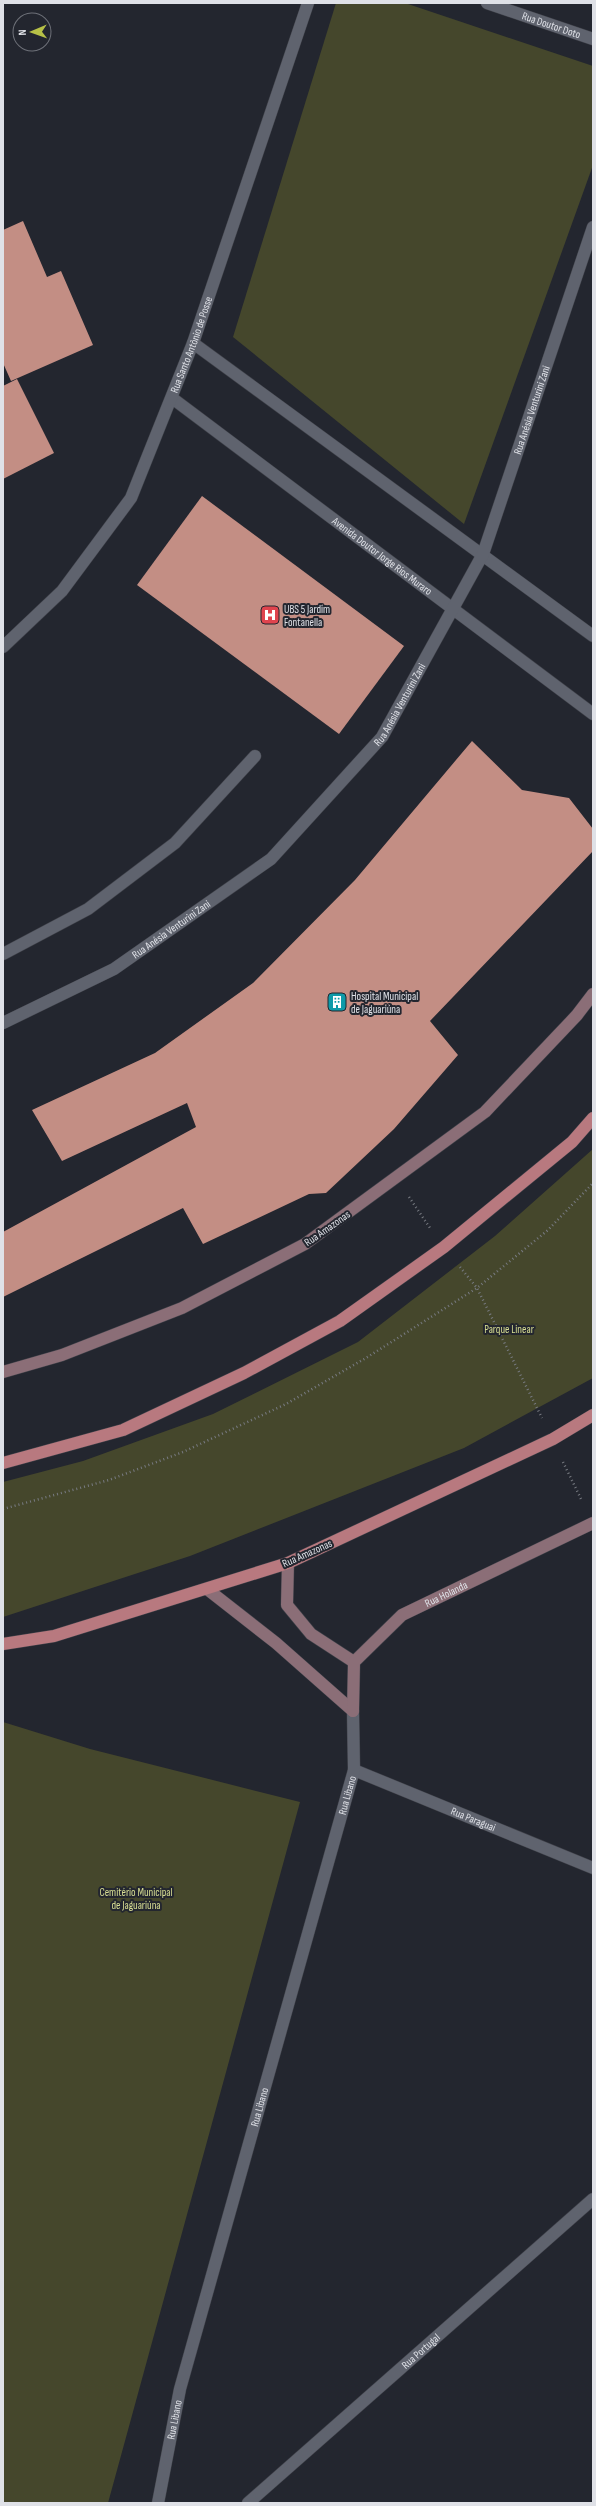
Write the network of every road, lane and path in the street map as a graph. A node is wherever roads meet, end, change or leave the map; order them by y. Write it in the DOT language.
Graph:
graph roads {
  1 [pos="308,3"];
  2 [pos="487,3"];
  3 [pos="593,39"];
  4 [pos="593,227"];
  5 [pos="193,343"];
  6 [pos="172,398"];
  7 [pos="483,554"];
  8 [pos="452,608"];
  9 [pos="593,636"];
  10 [pos="3,647"];
  11 [pos="593,714"];
  12 [pos="255,756"];
  13 [pos="3,954"];
  14 [pos="593,994"];
  15 [pos="3,1023"];
  16 [pos="593,1118"];
  17 [pos="395,1178"];
  18 [pos="593,1183"];
  19 [pos="444,1247"];
  20 [pos="477,1288"];
  21 [pos="3,1372"];
  22 [pos="593,1415"];
  23 [pos="553,1439"];
  24 [pos="3,1463"];
  25 [pos="3,1509"];
  26 [pos="593,1523"];
  27 [pos="288,1562"];
  28 [pos="206,1589"];
  29 [pos="54,1636"];
  30 [pos="3,1644"];
  31 [pos="3,1651"];
  32 [pos="354,1662"];
  33 [pos="353,1710"];
  34 [pos="354,1770"];
  35 [pos="593,1868"];
  36 [pos="593,2200"];
  37 [pos="158,2503"];
  38 [pos="248,2503"];
  1 -- 5 [label="street, Rua Santo Antônio de Posse"];
  2 -- 3 [label="street, Rua Doutor Doto"];
  4 -- 7 [label="street, Rua Anésia Venturini Zani"];
  5 -- 6 [label="street, Rua Santo Antônio de Posse"];
  5 -- 7 [label="street"];
  6 -- 8 [label="street, Avenida Doutor Jorge Rios Muraro"];
  6 -- 10 [label="street, Rua Santo Antônio de Posse"];
  7 -- 8 [label="street, Rua Anésia Venturini Zani"];
  7 -- 9 [label="street"];
  8 -- 11 [label="street, Avenida Doutor Jorge Rios Muraro"];
  8 -- 15 [label="street, Rua Anésia Venturini Zani"];
  12 -- 13 [label="street"];
  14 -- 17 [label="street, Rua Amazonas"];
  16 -- 19 [label="main road"];
  17 -- 19 [label="path"];
  17 -- 21 [label="street, Rua Amazonas"];
  18 -- 20 [label="path"];
  19 -- 20 [label="path"];
  19 -- 24 [label="main road"];
  20 -- 23 [label="path"];
  20 -- 25 [label="path"];
  22 -- 23 [label="main road, Rua Amazonas"];
  23 -- 26 [label="path"];
  23 -- 27 [label="main road, Rua Amazonas"];
  26 -- 32 [label="street, Rua Holanda"];
  27 -- 28 [label="main road, Rua Amazonas"];
  27 -- 32 [label="street"];
  28 -- 29 [label="main road, Rua Amazonas"];
  28 -- 33 [label="street"];
  29 -- 30 [label="main road, Rua Amazonas"];
  29 -- 31 [label="main road"];
  32 -- 33 [label="street"];
  33 -- 34 [label="street, Rua Libano"];
  34 -- 35 [label="street, Rua Paraguai"];
  34 -- 37 [label="street, Rua Libano"];
  36 -- 38 [label="street, Rua Portugal"];
}
